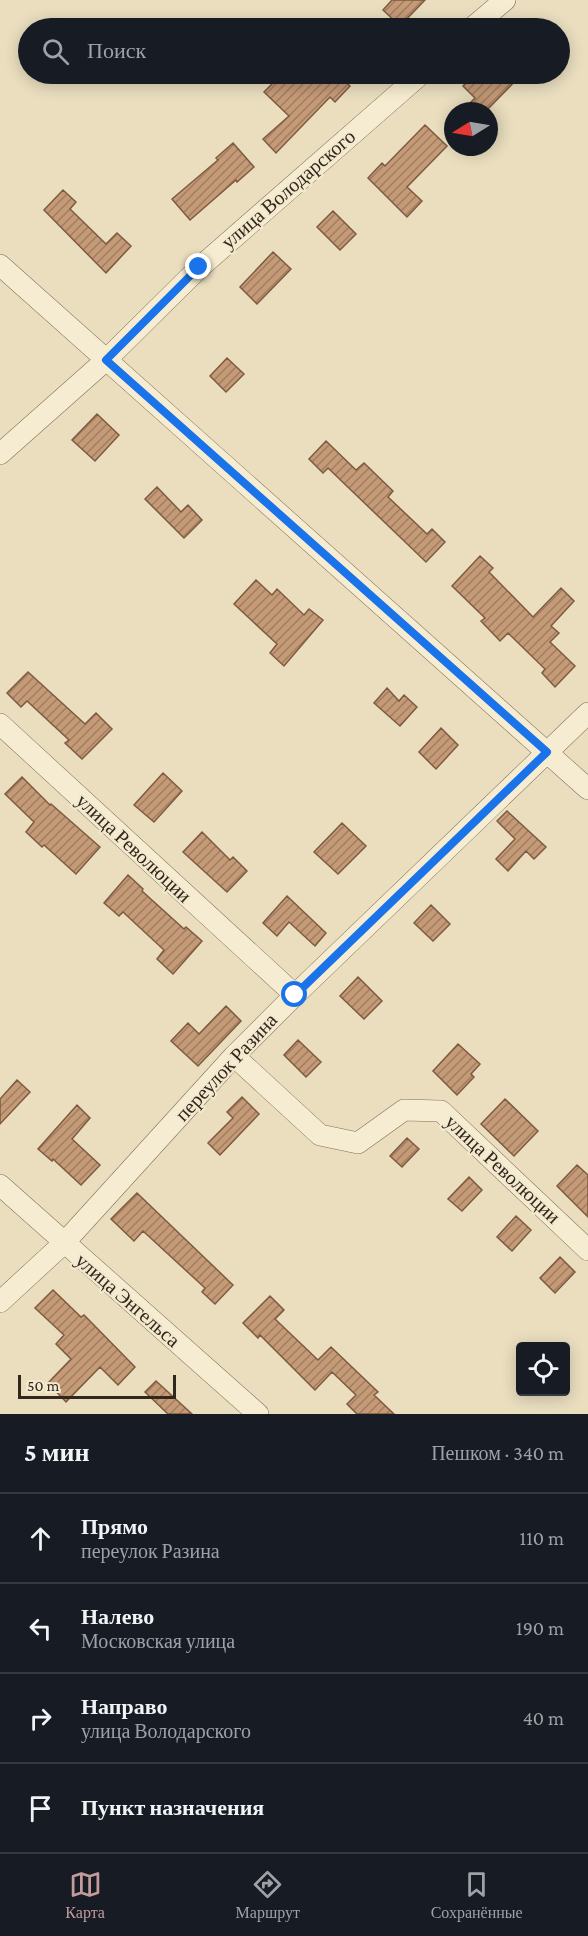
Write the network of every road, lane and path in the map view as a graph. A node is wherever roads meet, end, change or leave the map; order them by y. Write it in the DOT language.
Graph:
graph roads {
  1 [pos="505,0"];
  2 [pos="484,18"];
  3 [pos="409,84"];
  4 [pos="0,265"];
  5 [pos="106,360"];
  6 [pos="0,454"];
  7 [pos="588,713"];
  8 [pos="0,724"];
  9 [pos="547,752"];
  10 [pos="588,789"];
  11 [pos="295,995"];
  12 [pos="234,1056"];
  13 [pos="0,1185"];
  14 [pos="64,1243"];
  15 [pos="588,1250"];
  16 [pos="0,1302"];
  17 [pos="258,1414"];
  1 -- 2 [label="street"];
  3 -- 5 [label="street, улица Володарского"];
  4 -- 5 [label="street"];
  5 -- 6 [label="street, улица Володарского"];
  5 -- 9 [label="street"];
  7 -- 9 [label="street, переулок Разина"];
  8 -- 11 [label="street, улица Революции"];
  9 -- 10 [label="street"];
  9 -- 11 [label="street, переулок Разина"];
  11 -- 12 [label="street, переулок Разина"];
  12 -- 14 [label="street, переулок Разина"];
  12 -- 15 [label="street, улица Революции"];
  13 -- 14 [label="street, улица Энгельса"];
  14 -- 16 [label="street, переулок Разина"];
  14 -- 17 [label="street, улица Энгельса"];
}
